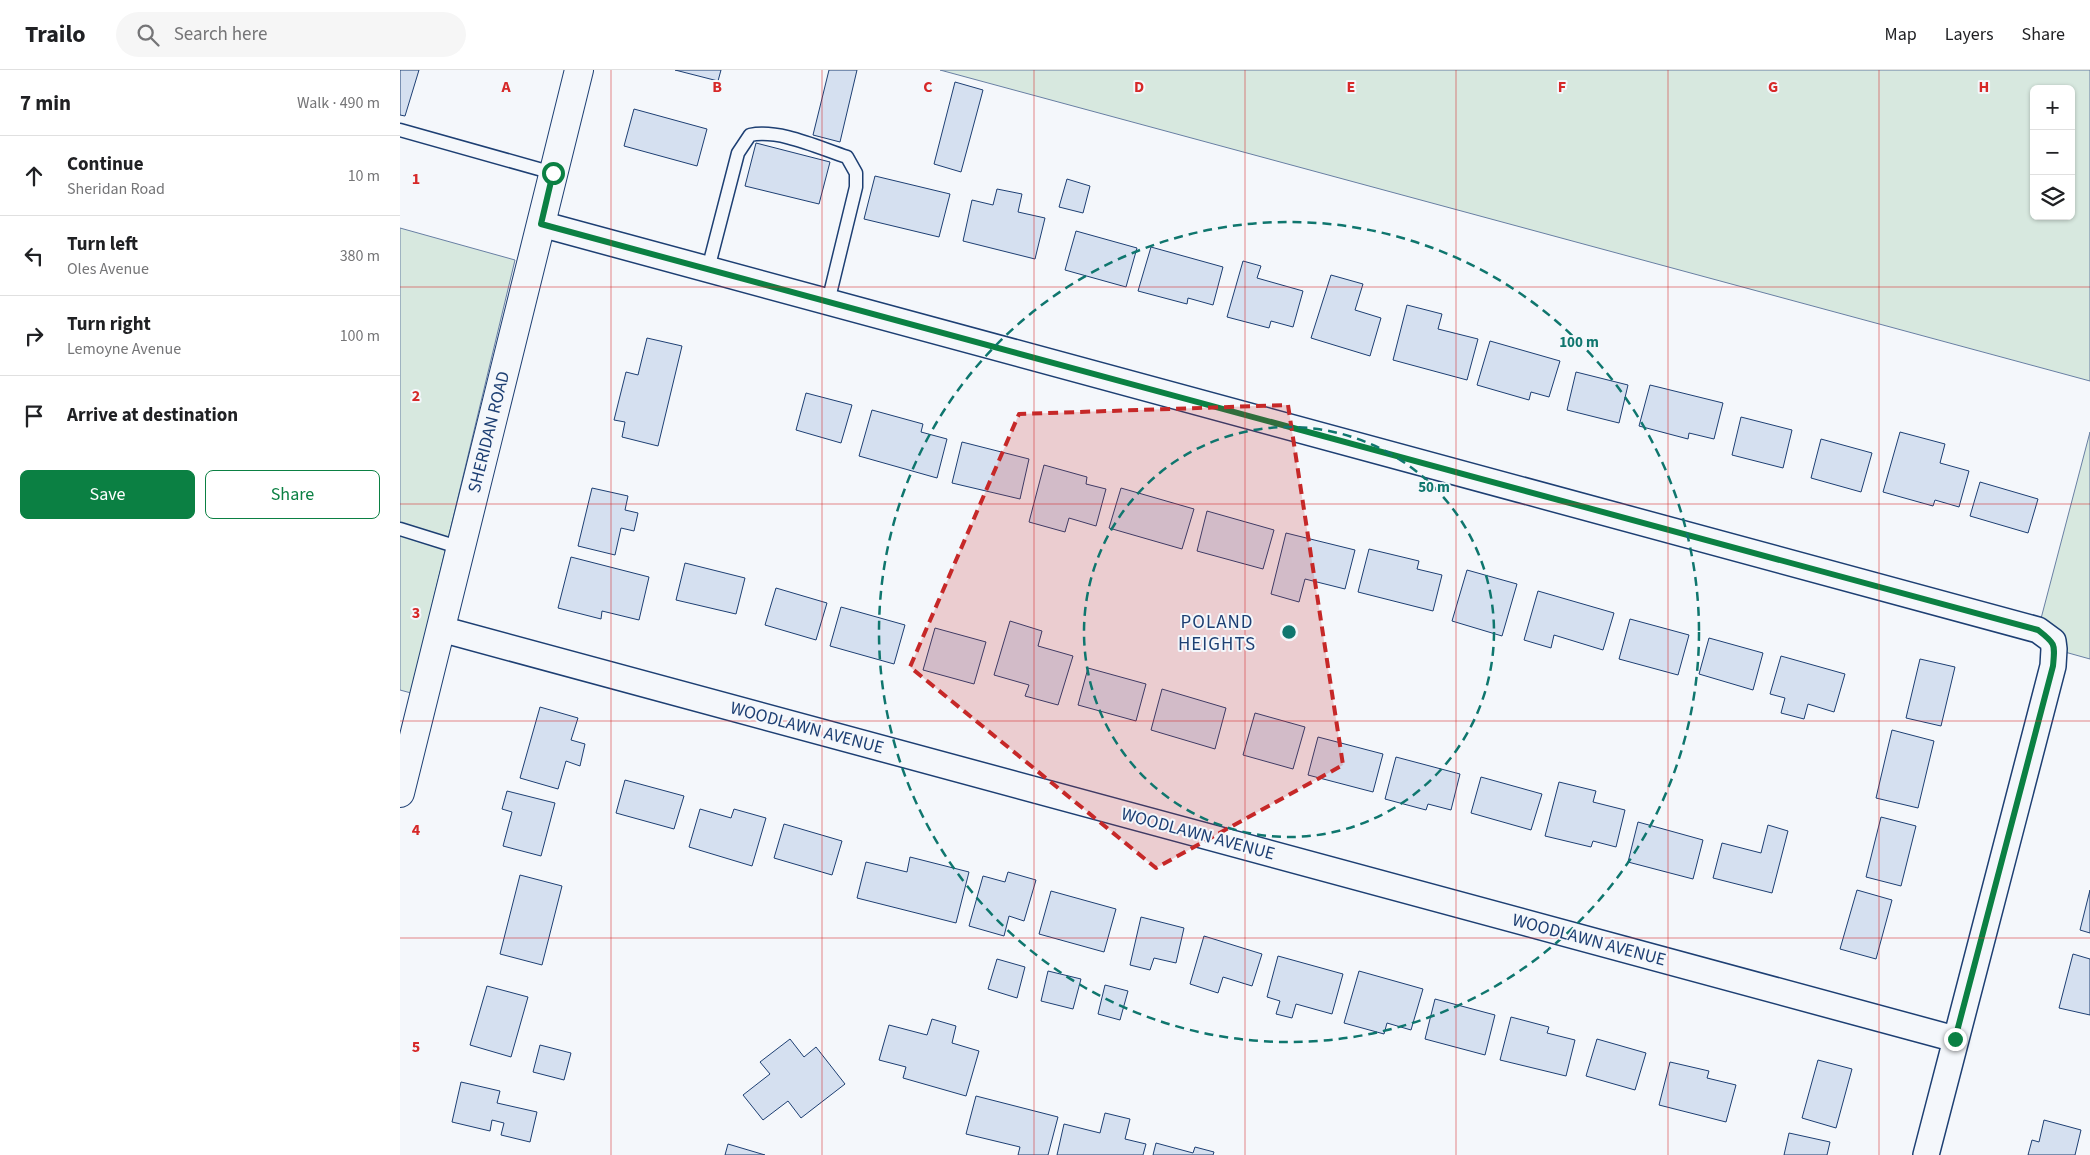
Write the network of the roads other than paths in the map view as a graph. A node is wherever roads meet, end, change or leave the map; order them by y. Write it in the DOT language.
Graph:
graph roads {
  1 [pos="575,71"];
  2 [pos="400,130"];
  3 [pos="553,173"];
  4 [pos="541,224"];
  5 [pos="708,269"];
  6 [pos="828,302"];
  7 [pos="400,529"];
  8 [pos="460,548"];
  9 [pos="441,629"];
  10 [pos="400,793"];
  11 [pos="1955,1039"];
  12 [pos="1926,1155"];
  1 -- 3 [label="street, SHERIDAN ROAD"];
  2 -- 3 [label="lane"];
  3 -- 4 [label="street, SHERIDAN ROAD"];
  4 -- 5 [label="street"];
  4 -- 8 [label="street, SHERIDAN ROAD"];
  5 -- 6 [label="street"];
  5 -- 6 [label="lane"];
  6 -- 11 [label="street"];
  7 -- 8 [label="lane"];
  8 -- 9 [label="street, SHERIDAN ROAD"];
  9 -- 10 [label="street, SHERIDAN ROAD"];
  9 -- 11 [label="street, WOODLAWN AVENUE"];
  11 -- 12 [label="street"];
}
